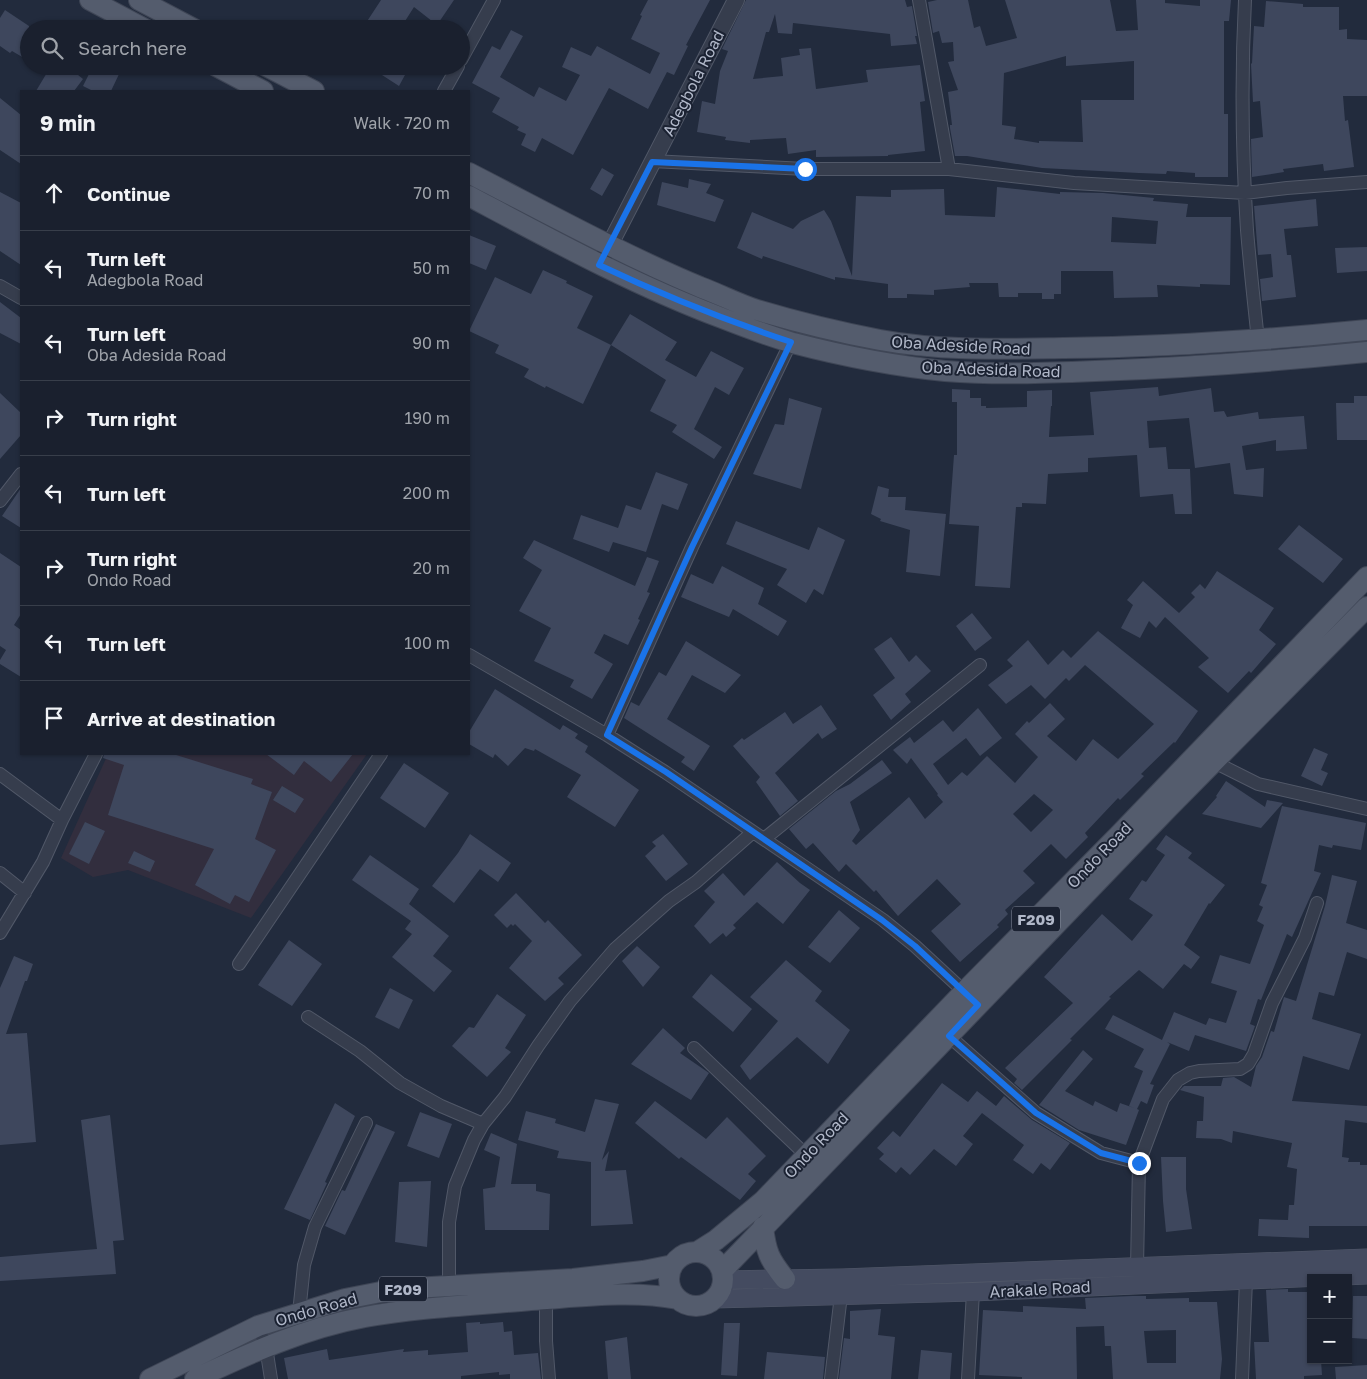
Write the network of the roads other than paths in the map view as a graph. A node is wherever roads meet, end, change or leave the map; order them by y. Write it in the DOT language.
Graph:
graph roads {
  1 [pos="90,0"];
  2 [pos="139,0"];
  3 [pos="494,0"];
  4 [pos="736,0"];
  5 [pos="919,0"];
  6 [pos="1245,0"];
  7 [pos="128,20"];
  8 [pos="177,20"];
  9 [pos="470,44"];
  10 [pos="233,75"];
  11 [pos="283,75"];
  12 [pos="453,75"];
  13 [pos="261,90"];
  14 [pos="312,90"];
  15 [pos="445,90"];
  16 [pos="652,162"];
  17 [pos="949,169"];
  18 [pos="470,174"];
  19 [pos="1367,182"];
  20 [pos="1245,192"];
  21 [pos="470,197"];
  22 [pos="610,246"];
  23 [pos="599,265"];
  24 [pos="0,286"];
  25 [pos="20,297"];
  26 [pos="1367,330"];
  27 [pos="1258,340"];
  28 [pos="791,342"];
  29 [pos="1367,352"];
  30 [pos="20,475"];
  31 [pos="0,501"];
  32 [pos="1367,577"];
  33 [pos="1367,607"];
  34 [pos="470,656"];
  35 [pos="980,665"];
  36 [pos="607,735"];
  37 [pos="95,755"];
  38 [pos="380,755"];
  39 [pos="1206,757"];
  40 [pos="0,774"];
  41 [pos="1367,809"];
  42 [pos="62,820"];
  43 [pos="753,832"];
  44 [pos="764,839"];
  45 [pos="0,873"];
  46 [pos="25,893"];
  47 [pos="1317,903"];
  48 [pos="0,933"];
  49 [pos="238,964"];
  50 [pos="971,998"];
  51 [pos="308,1017"];
  52 [pos="949,1036"];
  53 [pos="694,1048"];
  54 [pos="366,1123"];
  55 [pos="483,1124"];
  56 [pos="806,1155"];
  57 [pos="1139,1163"];
  58 [pos="763,1227"];
  59 [pos="697,1252"];
  60 [pos="1367,1258"];
  61 [pos="673,1265"];
  62 [pos="1137,1267"];
  63 [pos="722,1275"];
  64 [pos="1367,1275"];
  65 [pos="785,1279"];
  66 [pos="1246,1280"];
  67 [pos="449,1287"];
  68 [pos="974,1292"];
  69 [pos="841,1295"];
  70 [pos="546,1299"];
  71 [pos="678,1299"];
  72 [pos="713,1299"];
  73 [pos="299,1313"];
  74 [pos="258,1326"];
  75 [pos="266,1346"];
  76 [pos="210,1376"];
  77 [pos="150,1379"];
  78 [pos="271,1379"];
  79 [pos="549,1379"];
  80 [pos="832,1379"];
  81 [pos="968,1379"];
  82 [pos="1242,1379"];
  1 -- 7 [label="main road"];
  2 -- 8 [label="main road"];
  3 -- 9 [label="street"];
  4 -- 16 [label="street, Adegbola Road"];
  5 -- 17 [label="street"];
  6 -- 20 [label="street"];
  10 -- 13 [label="main road"];
  11 -- 14 [label="main road"];
  12 -- 15 [label="street"];
  16 -- 17 [label="street"];
  16 -- 22 [label="street, Adegbola Road"];
  17 -- 20 [label="street"];
  18 -- 22 [label="main road, Oba Adeside Road"];
  19 -- 20 [label="street"];
  20 -- 27 [label="street"];
  21 -- 23 [label="main road, Oba Adesida Road"];
  22 -- 23 [label="street, Adegbola Road"];
  22 -- 27 [label="main road, Oba Adeside Road"];
  23 -- 28 [label="main road, Oba Adesida Road"];
  24 -- 25 [label="street"];
  26 -- 27 [label="main road, Oba Adeside Road"];
  28 -- 29 [label="main road, Oba Adesida Road"];
  28 -- 36 [label="street"];
  30 -- 31 [label="street"];
  32 -- 39 [label="main road, Ondo Road / F209"];
  33 -- 39 [label="main road, Ondo Road / F209"];
  34 -- 36 [label="street"];
  35 -- 44 [label="street"];
  36 -- 43 [label="street"];
  37 -- 42 [label="street"];
  38 -- 49 [label="street"];
  39 -- 41 [label="street"];
  39 -- 50 [label="main road, Ondo Road / F209"];
  40 -- 42 [label="street"];
  42 -- 46 [label="street"];
  43 -- 44 [label="street"];
  43 -- 55 [label="street"];
  44 -- 50 [label="street"];
  45 -- 46 [label="street"];
  46 -- 48 [label="street"];
  47 -- 57 [label="street"];
  50 -- 52 [label="main road, Ondo Road / F209"];
  50 -- 56 [label="main road, Ondo Road / F209"];
  51 -- 55 [label="street"];
  52 -- 57 [label="street"];
  52 -- 58 [label="main road, Ondo Road / F209"];
  53 -- 56 [label="street"];
  54 -- 73 [label="street"];
  55 -- 67 [label="street"];
  56 -- 59 [label="main road, Ondo Road / F209"];
  57 -- 62 [label="street"];
  58 -- 63 [label="main road, Ondo Road / F209"];
  58 -- 65 [label="main road"];
  59 -- 61 [label="main road, F209"];
  59 -- 63 [label="main road"];
  60 -- 62 [label="main road, Arakale Road"];
  61 -- 67 [label="main road, Ondo Road / F209"];
  61 -- 71 [label="main road"];
  62 -- 65 [label="main road, Arakale Road"];
  63 -- 65 [label="main road, Arakale Road"];
  63 -- 72 [label="main road, F209"];
  64 -- 66 [label="main road, Arakale Road"];
  66 -- 68 [label="main road, Arakale Road"];
  66 -- 82 [label="street"];
  67 -- 73 [label="main road, Ondo Road / F209"];
  68 -- 69 [label="main road, Arakale Road"];
  68 -- 81 [label="street"];
  69 -- 72 [label="main road, Arakale Road"];
  69 -- 80 [label="street"];
  70 -- 71 [label="main road, Ondo Road / F209"];
  70 -- 75 [label="main road, Ondo Road / F209"];
  70 -- 79 [label="street"];
  71 -- 72 [label="main road, F209"];
  73 -- 74 [label="main road, Ondo Road / F209"];
  74 -- 75 [label="street"];
  74 -- 77 [label="main road, Ondo Road / F209"];
  75 -- 76 [label="main road, Ondo Road / F209"];
  75 -- 78 [label="street"];
}
